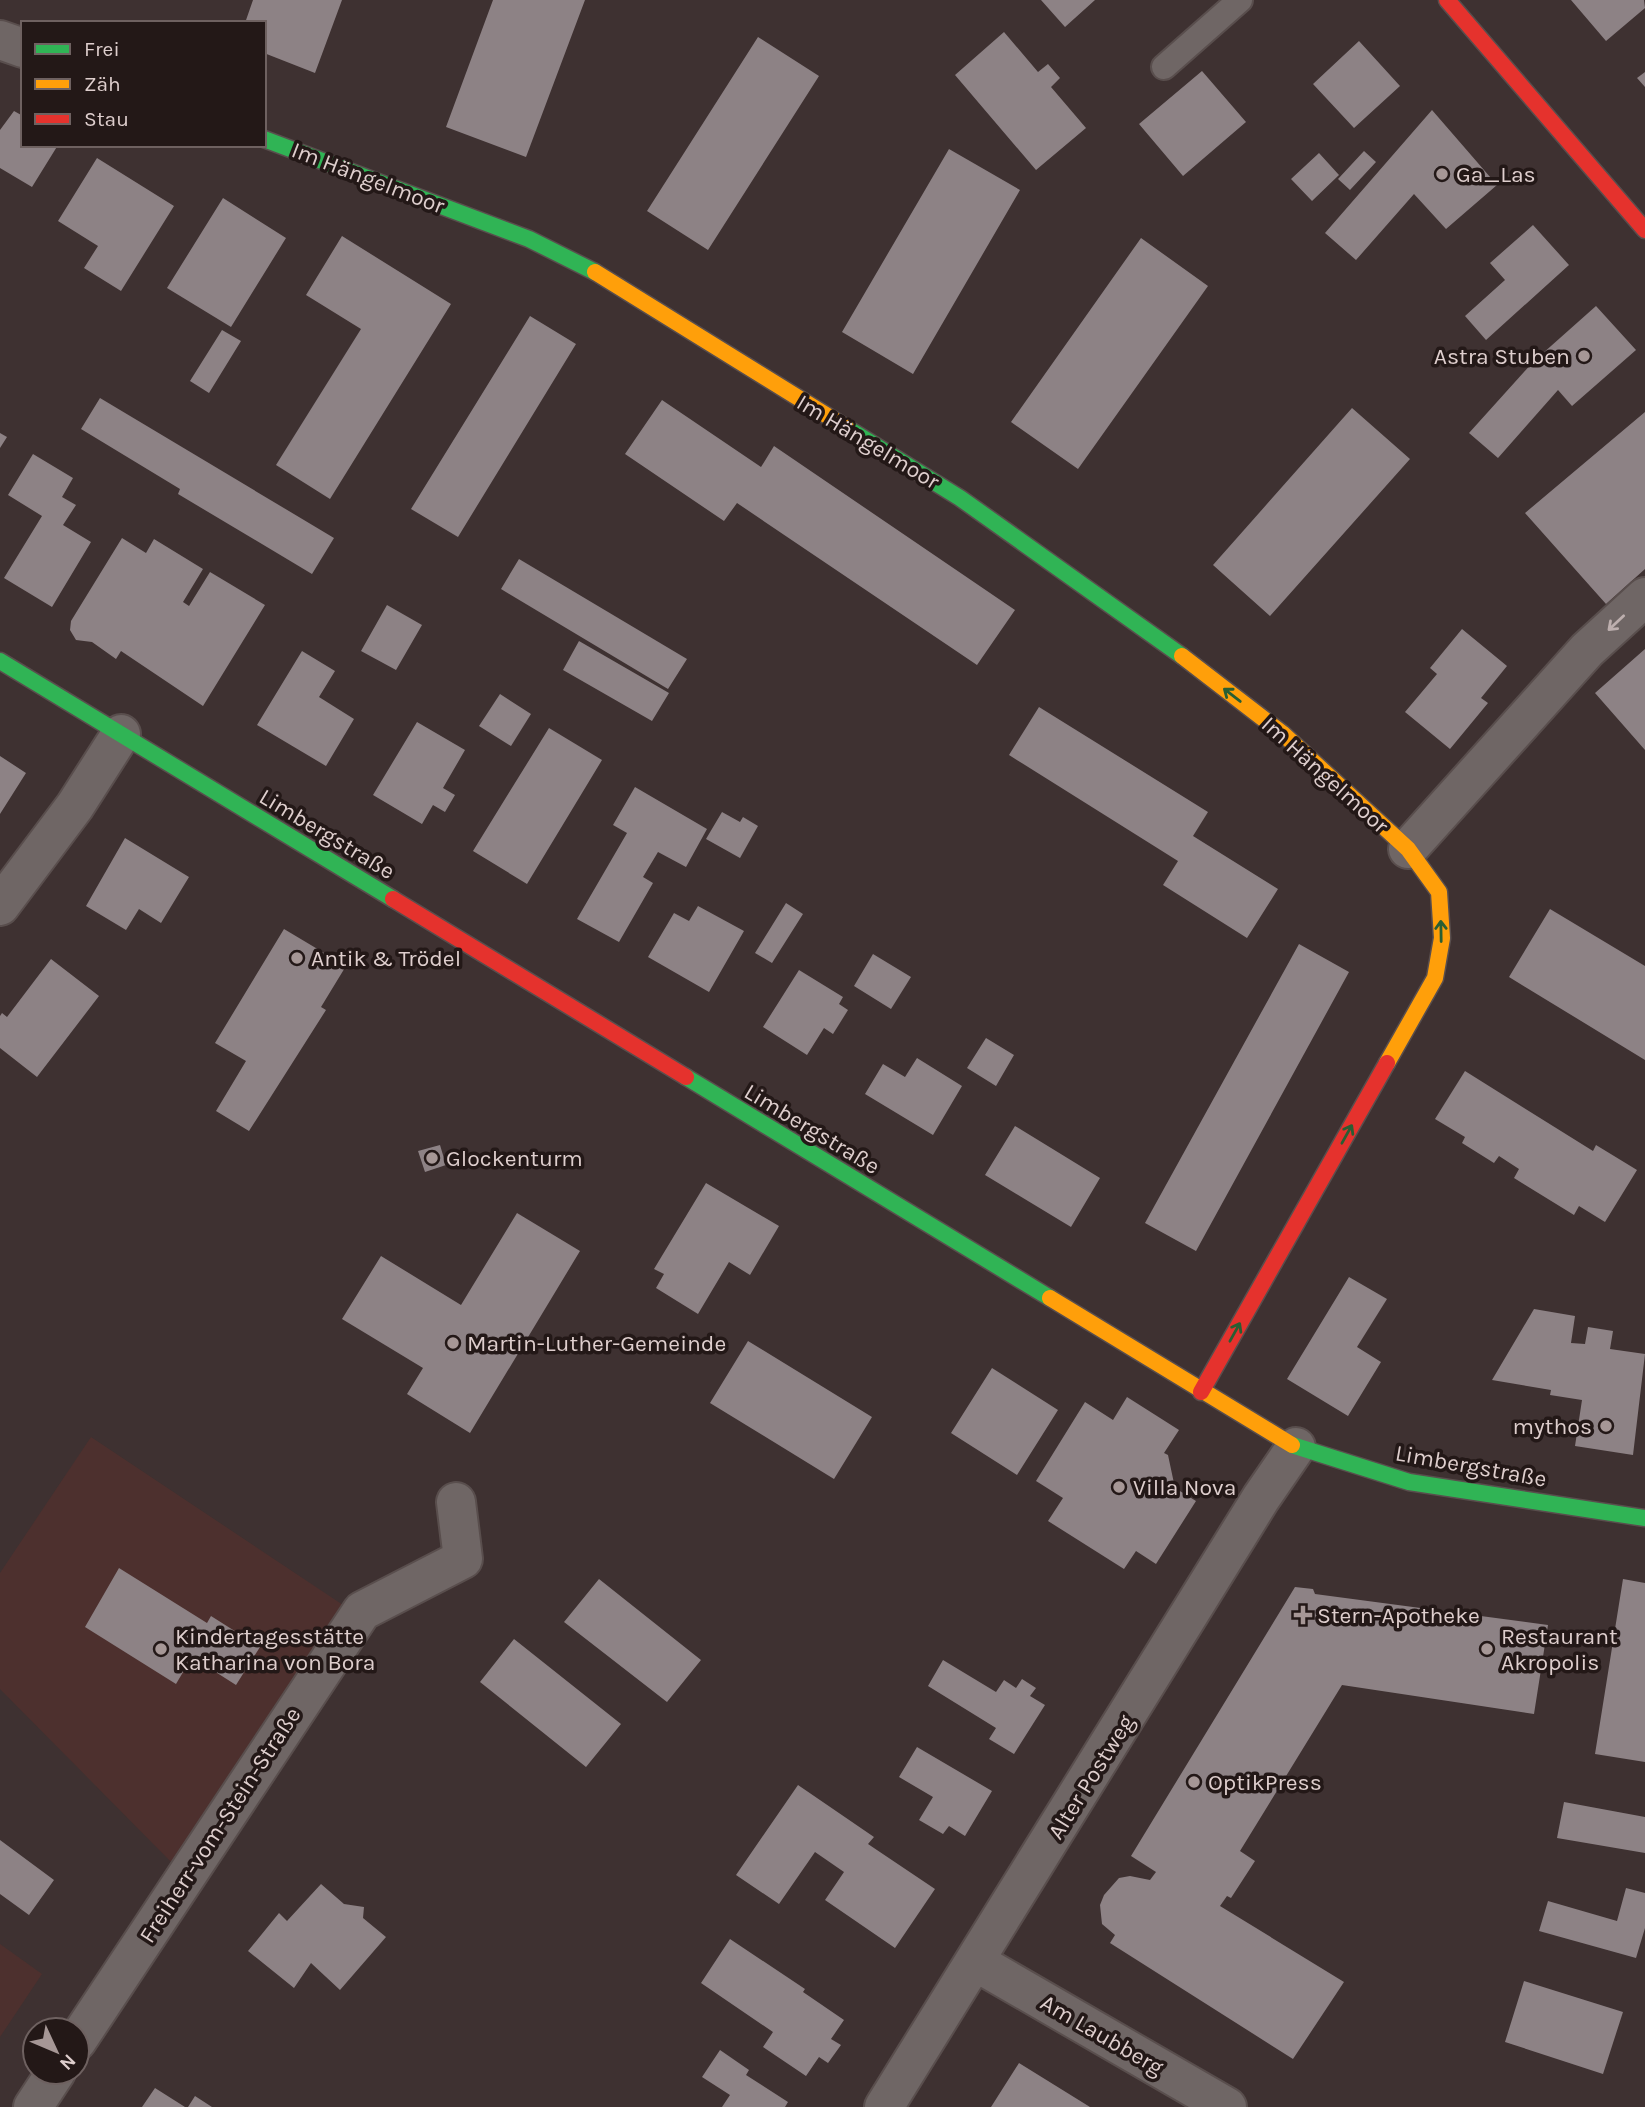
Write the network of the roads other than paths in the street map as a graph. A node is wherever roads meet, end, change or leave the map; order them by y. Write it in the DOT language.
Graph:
graph roads {
  1 [pos="1240,0"];
  2 [pos="1447,0"];
  3 [pos="0,40"];
  4 [pos="21,47"];
  5 [pos="1164,67"];
  6 [pos="266,140"];
  7 [pos="1645,230"];
  8 [pos="1645,597"];
  9 [pos="0,662"];
  10 [pos="121,734"];
  11 [pos="1408,849"];
  12 [pos="0,905"];
  13 [pos="1201,1392"];
  14 [pos="1296,1447"];
  15 [pos="456,1503"];
  16 [pos="1645,1518"];
  17 [pos="976,1962"];
  18 [pos="91,2020"];
  19 [pos="47,2086"];
  20 [pos="33,2107"];
  21 [pos="884,2107"];
  22 [pos="1227,2107"];
  1 -- 5 [label="lane"];
  2 -- 7 [label="street"];
  3 -- 4 [label="street"];
  11 -- 6 [label="street, Im Hängelmoor, one-way"];
  8 -- 11 [label="street, Im Hängelmoor, one-way"];
  9 -- 10 [label="street, Limbergstraße"];
  10 -- 12 [label="street"];
  10 -- 13 [label="street, Limbergstraße"];
  13 -- 11 [label="street, Im Hängelmoor, one-way"];
  13 -- 14 [label="street, Limbergstraße"];
  14 -- 16 [label="street, Limbergstraße"];
  14 -- 17 [label="street, Alter Postweg"];
  15 -- 18 [label="street, Freiherr-vom-Stein-Straße"];
  17 -- 21 [label="street, Alter Postweg"];
  17 -- 22 [label="street, Am Laubberg"];
  19 -- 20 [label="street"];
}
